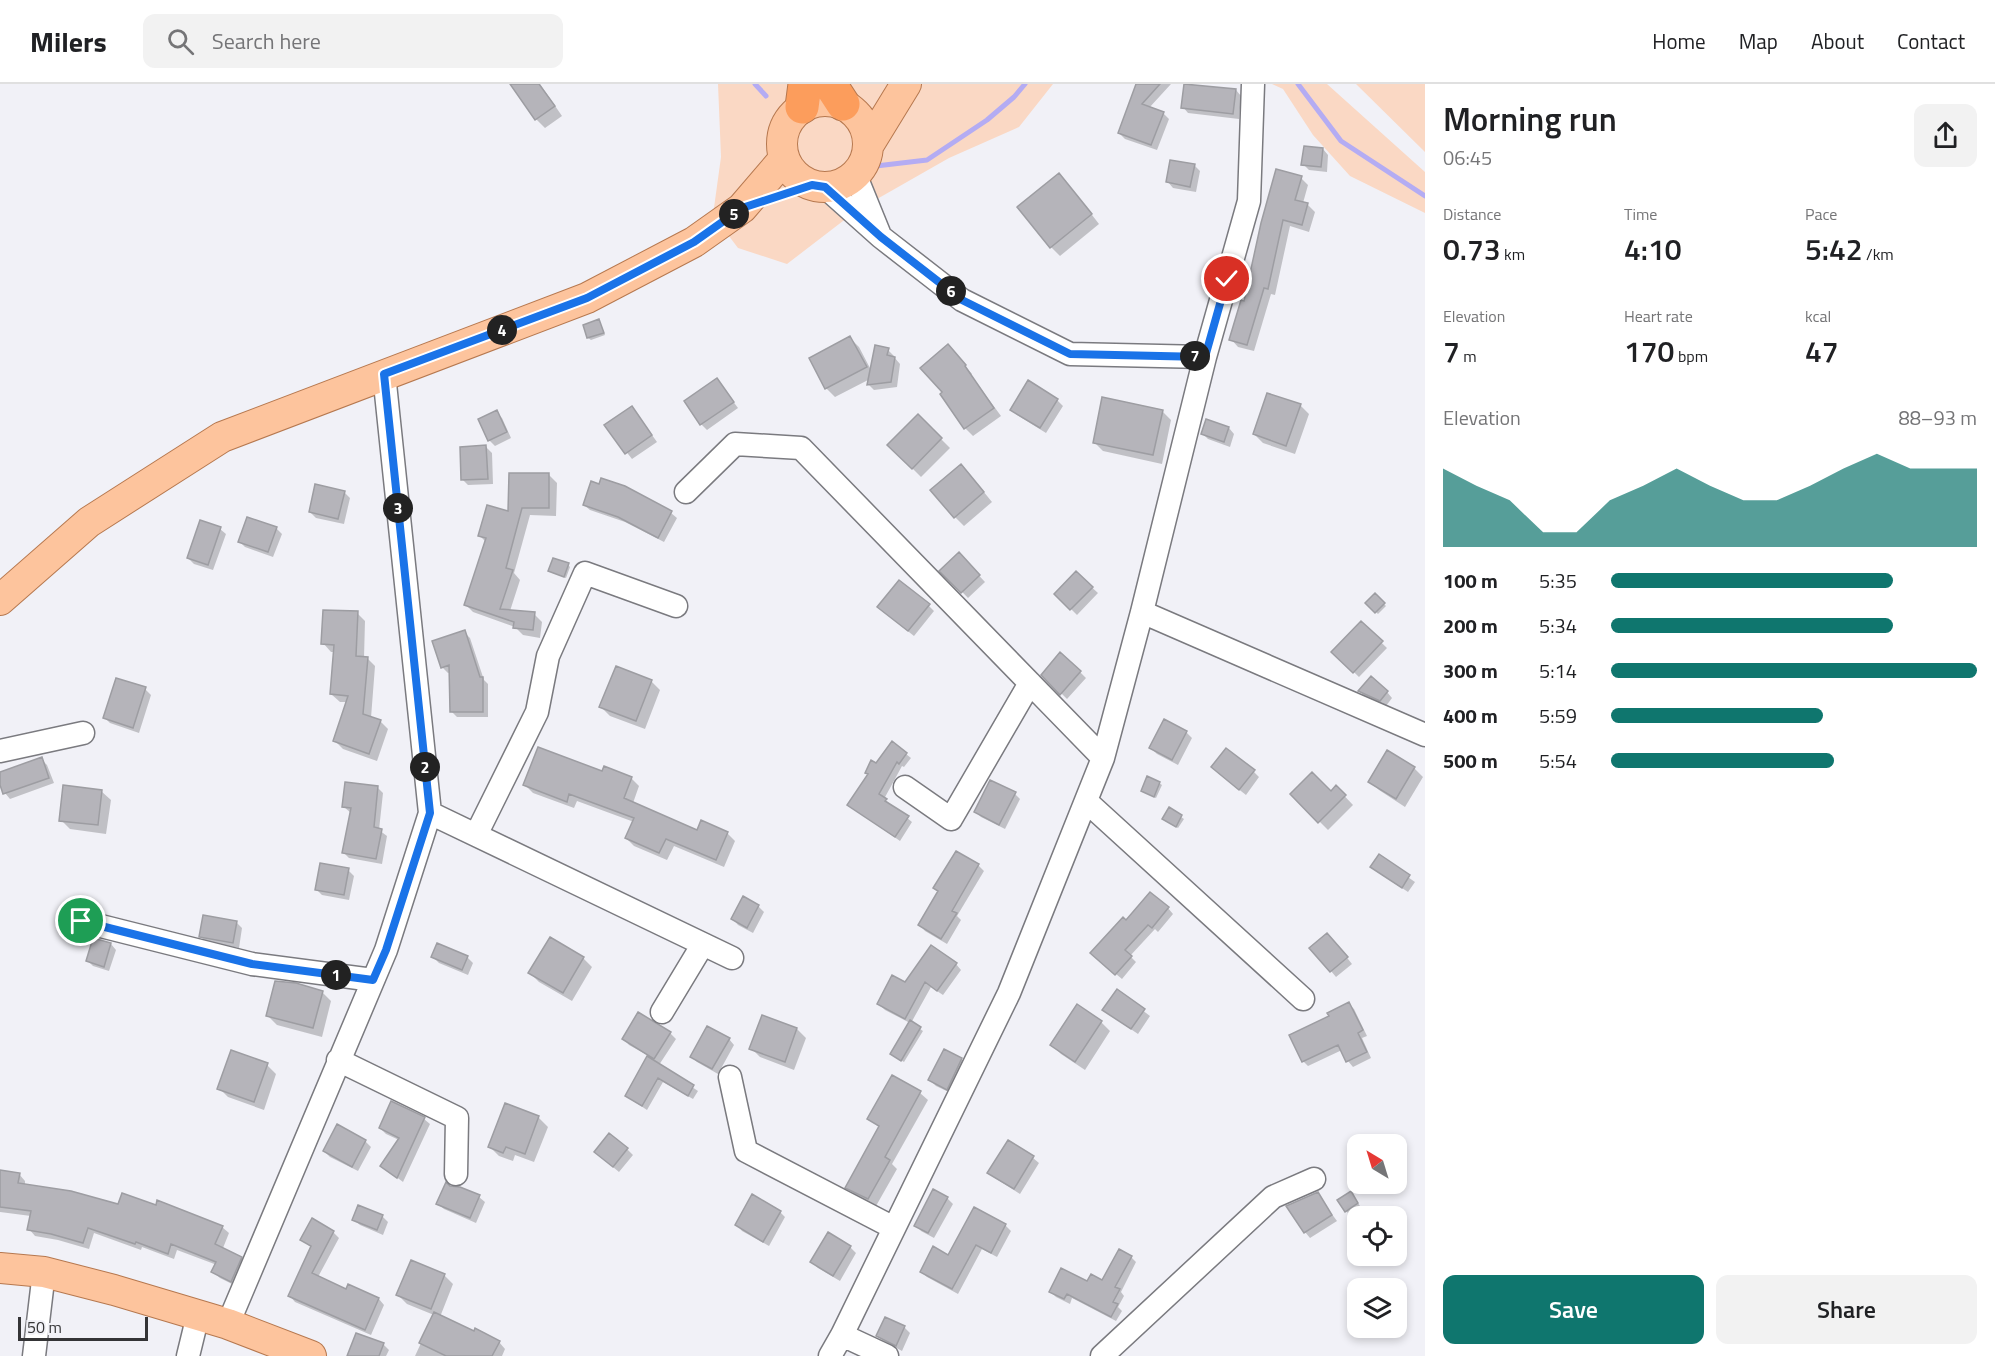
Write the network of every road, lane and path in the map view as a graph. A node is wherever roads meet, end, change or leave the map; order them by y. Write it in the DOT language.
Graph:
graph roads {
  1 [pos="901,84"];
  2 [pos="906,84"];
  3 [pos="1253,84"];
  4 [pos="803,96"];
  5 [pos="841,99"];
  6 [pos="868,146"];
  7 [pos="784,159"];
  8 [pos="855,174"];
  9 [pos="819,186"];
  10 [pos="742,208"];
  11 [pos="881,237"];
  12 [pos="1205,357"];
  13 [pos="384,374"];
  14 [pos="686,492"];
  15 [pos="0,600"];
  16 [pos="676,606"];
  17 [pos="1142,612"];
  18 [pos="1030,683"];
  19 [pos="83,733"];
  20 [pos="1425,735"];
  21 [pos="0,751"];
  22 [pos="1103,758"];
  23 [pos="905,787"];
  24 [pos="1087,802"];
  25 [pos="430,813"];
  26 [pos="476,835"];
  27 [pos="81,921"];
  28 [pos="703,944"];
  29 [pos="732,957"];
  30 [pos="373,980"];
  31 [pos="1303,999"];
  32 [pos="662,1012"];
  33 [pos="339,1060"];
  34 [pos="730,1077"];
  35 [pos="456,1174"];
  36 [pos="1314,1179"];
  37 [pos="894,1228"];
  38 [pos="0,1268"];
  39 [pos="44,1272"];
  40 [pos="198,1315"];
  41 [pos="228,1324"];
  42 [pos="842,1335"];
  43 [pos="34,1356"];
  44 [pos="188,1356"];
  45 [pos="311,1356"];
  46 [pos="830,1356"];
  47 [pos="887,1356"];
  48 [pos="1102,1356"];
  1 -- 5 [label="main road"];
  2 -- 6 [label="main road"];
  3 -- 12 [label="street"];
  4 -- 5 [label="main road"];
  4 -- 7 [label="main road"];
  5 -- 6 [label="main road"];
  6 -- 8 [label="main road"];
  7 -- 9 [label="main road"];
  7 -- 10 [label="main road"];
  8 -- 9 [label="main road"];
  8 -- 11 [label="street"];
  9 -- 10 [label="main road"];
  9 -- 11 [label="street"];
  10 -- 13 [label="main road"];
  11 -- 12 [label="street"];
  12 -- 17 [label="street"];
  13 -- 15 [label="main road"];
  13 -- 25 [label="street"];
  14 -- 18 [label="street"];
  16 -- 26 [label="street"];
  17 -- 20 [label="street"];
  17 -- 22 [label="street"];
  18 -- 22 [label="street"];
  18 -- 23 [label="street"];
  19 -- 21 [label="street"];
  22 -- 24 [label="street"];
  24 -- 31 [label="street"];
  24 -- 37 [label="street"];
  25 -- 26 [label="street"];
  25 -- 30 [label="street"];
  26 -- 28 [label="street"];
  27 -- 30 [label="street"];
  28 -- 29 [label="street"];
  28 -- 32 [label="street"];
  30 -- 33 [label="street"];
  33 -- 35 [label="street"];
  33 -- 41 [label="street"];
  34 -- 37 [label="street"];
  36 -- 48 [label="street"];
  37 -- 42 [label="street"];
  38 -- 39 [label="main road"];
  39 -- 40 [label="main road"];
  39 -- 43 [label="street"];
  40 -- 41 [label="main road"];
  40 -- 44 [label="street"];
  41 -- 45 [label="main road"];
  42 -- 46 [label="street"];
  42 -- 47 [label="street"];
}
